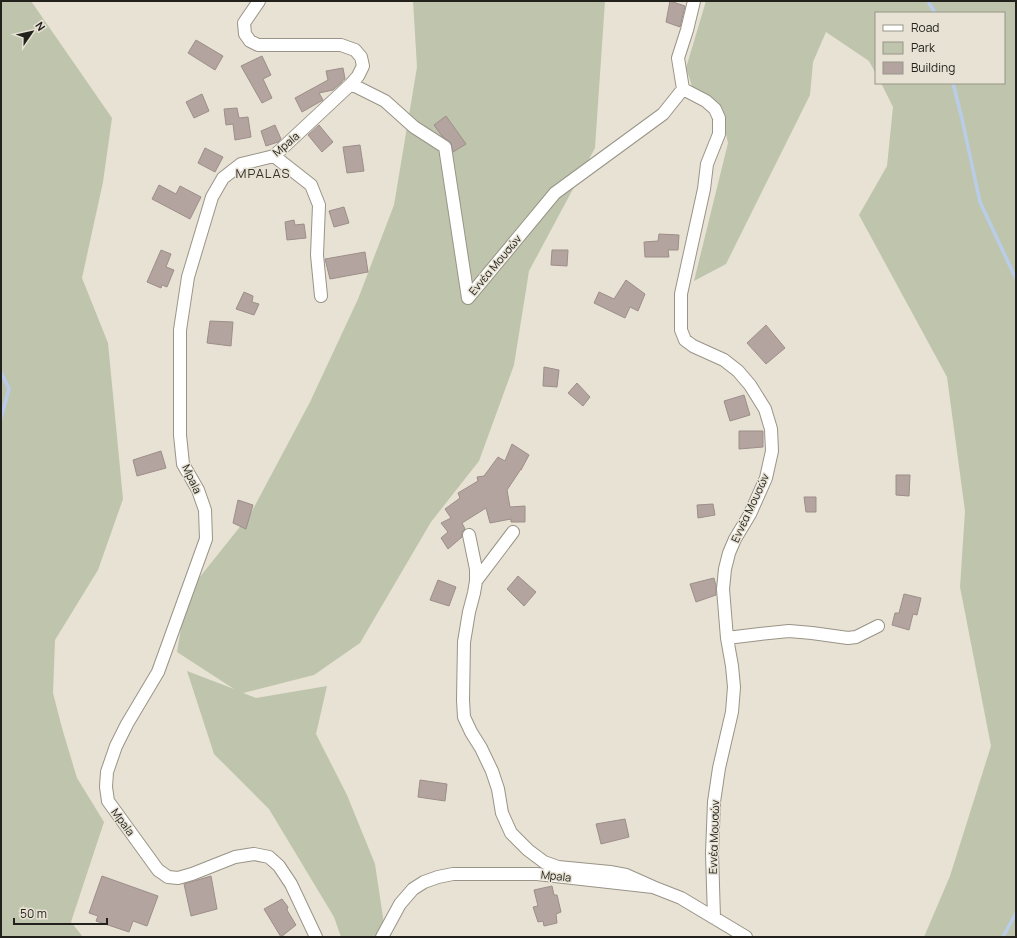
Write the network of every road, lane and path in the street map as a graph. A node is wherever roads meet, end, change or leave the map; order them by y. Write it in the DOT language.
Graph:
graph roads {
  1 [pos="259,1"];
  2 [pos="694,1"];
  3 [pos="351,84"];
  4 [pos="683,89"];
  5 [pos="274,156"];
  6 [pos="321,296"];
  7 [pos="513,532"];
  8 [pos="469,535"];
  9 [pos="476,581"];
  10 [pos="878,626"];
  11 [pos="727,638"];
  12 [pos="653,887"];
  13 [pos="714,918"];
  14 [pos="316,937"];
  15 [pos="382,937"];
  16 [pos="746,937"];
  1 -- 3 [label="street, Mpala"];
  2 -- 4 [label="street"];
  3 -- 4 [label="street, Εννέα Μουσών"];
  3 -- 5 [label="street, Mpala"];
  4 -- 11 [label="street, Εννέα Μουσών"];
  5 -- 6 [label="street"];
  5 -- 14 [label="street, Mpala"];
  7 -- 9 [label="street"];
  8 -- 9 [label="street"];
  9 -- 12 [label="street"];
  10 -- 11 [label="street"];
  11 -- 13 [label="street, Εννέα Μουσών"];
  12 -- 13 [label="street, Mpala"];
  12 -- 15 [label="street, Mpala"];
  13 -- 16 [label="street, Mpala"];
}
